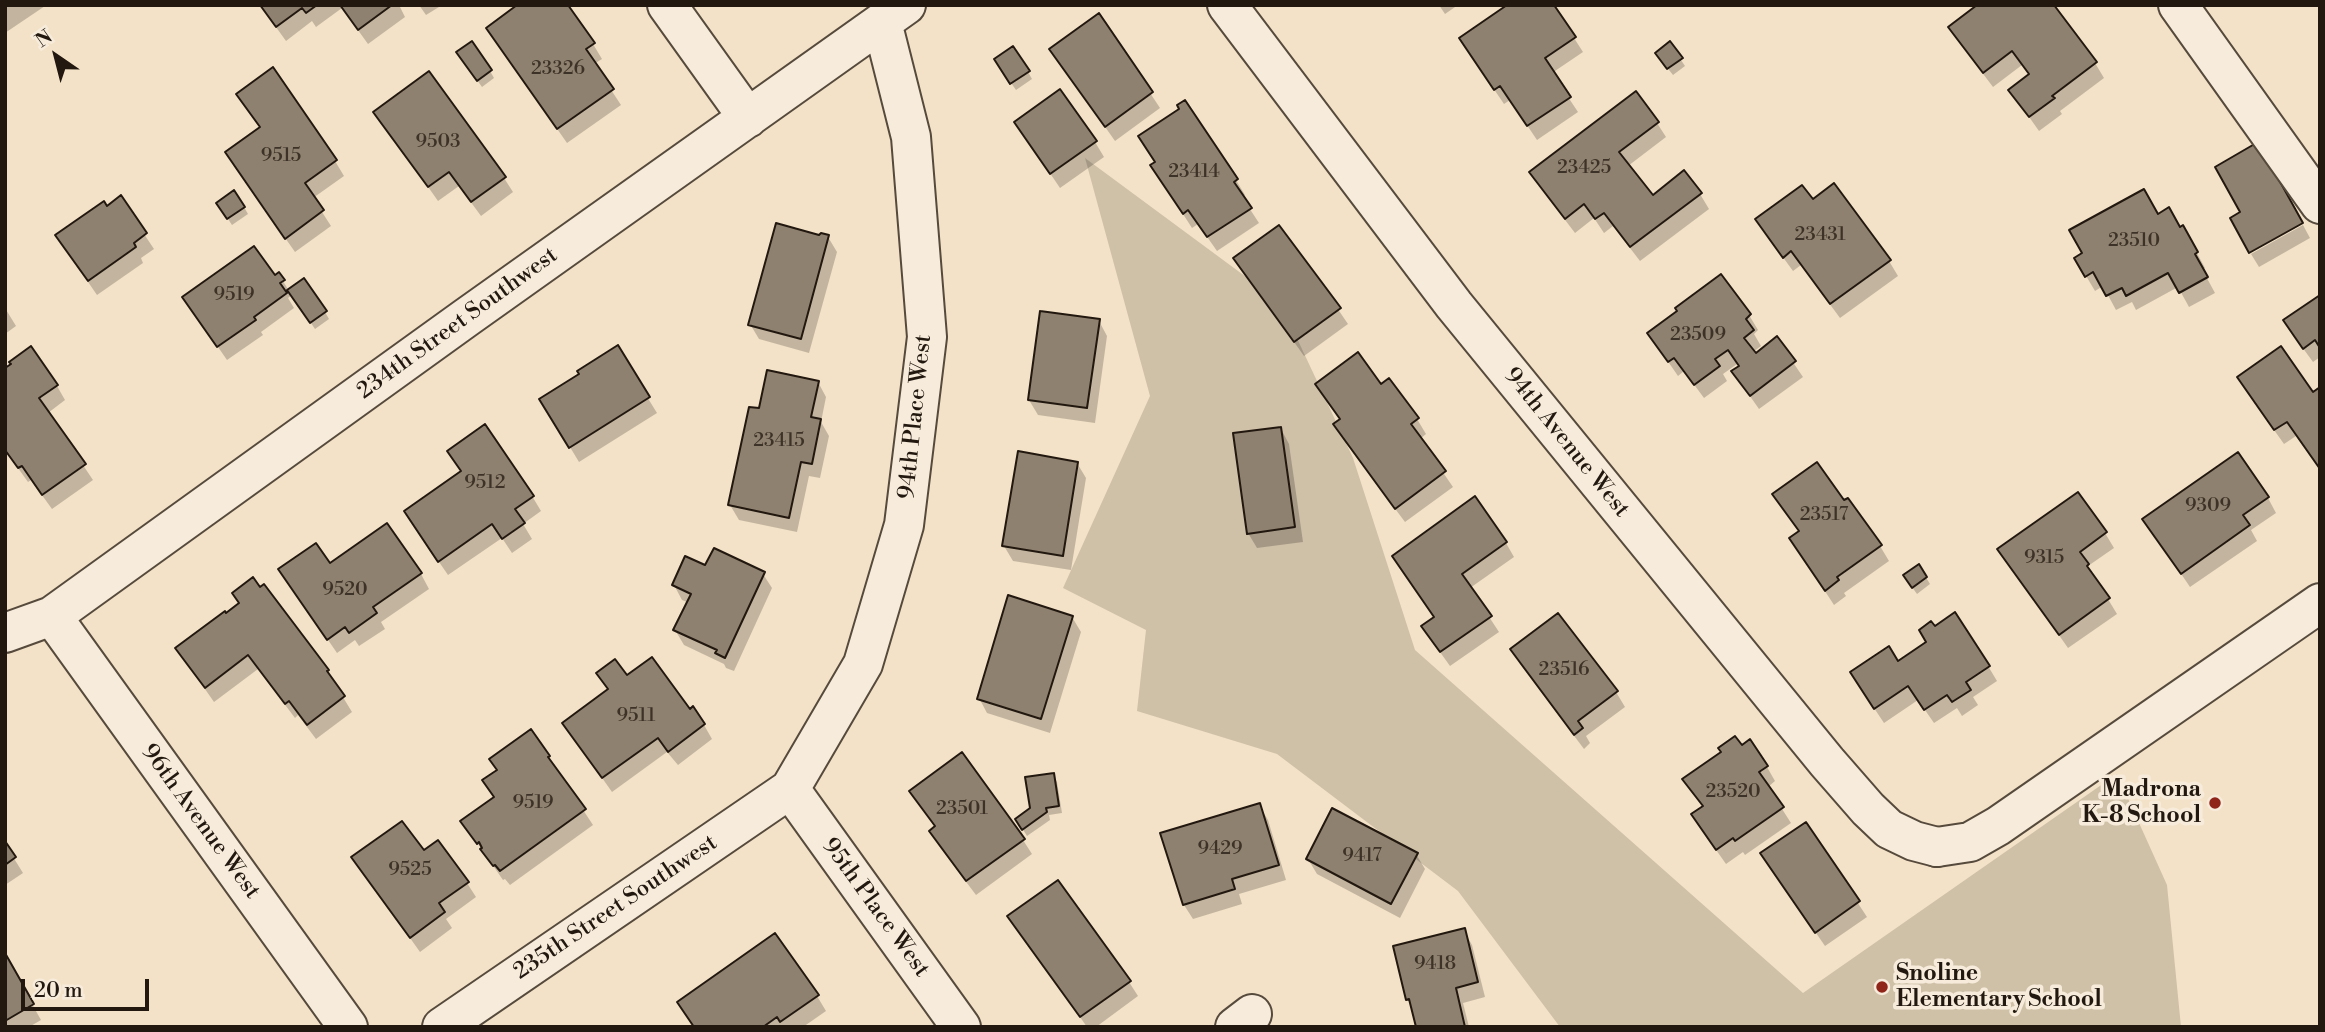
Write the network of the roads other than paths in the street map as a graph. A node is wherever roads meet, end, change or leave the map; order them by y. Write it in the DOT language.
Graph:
graph roads {
  1 [pos="667,5"];
  2 [pos="1227,5"];
  3 [pos="2178,5"];
  4 [pos="894,14"];
  5 [pos="748,118"];
  6 [pos="2320,204"];
  7 [pos="2320,603"];
  8 [pos="52,616"];
  9 [pos="7,629"];
  10 [pos="790,789"];
  11 [pos="348,1027"];
  12 [pos="442,1027"];
  13 [pos="961,1027"];
  1 -- 5 [label="street"];
  2 -- 7 [label="street, 94th Avenue West"];
  3 -- 6 [label="street"];
  4 -- 5 [label="street, 234th Street Southwest"];
  4 -- 10 [label="street, 94th Place West"];
  5 -- 8 [label="street, 234th Street Southwest"];
  8 -- 9 [label="street, 234th Street Southwest"];
  8 -- 11 [label="street, 96th Avenue West"];
  10 -- 12 [label="street, 235th Street Southwest"];
  10 -- 13 [label="street, 95th Place West"];
}
